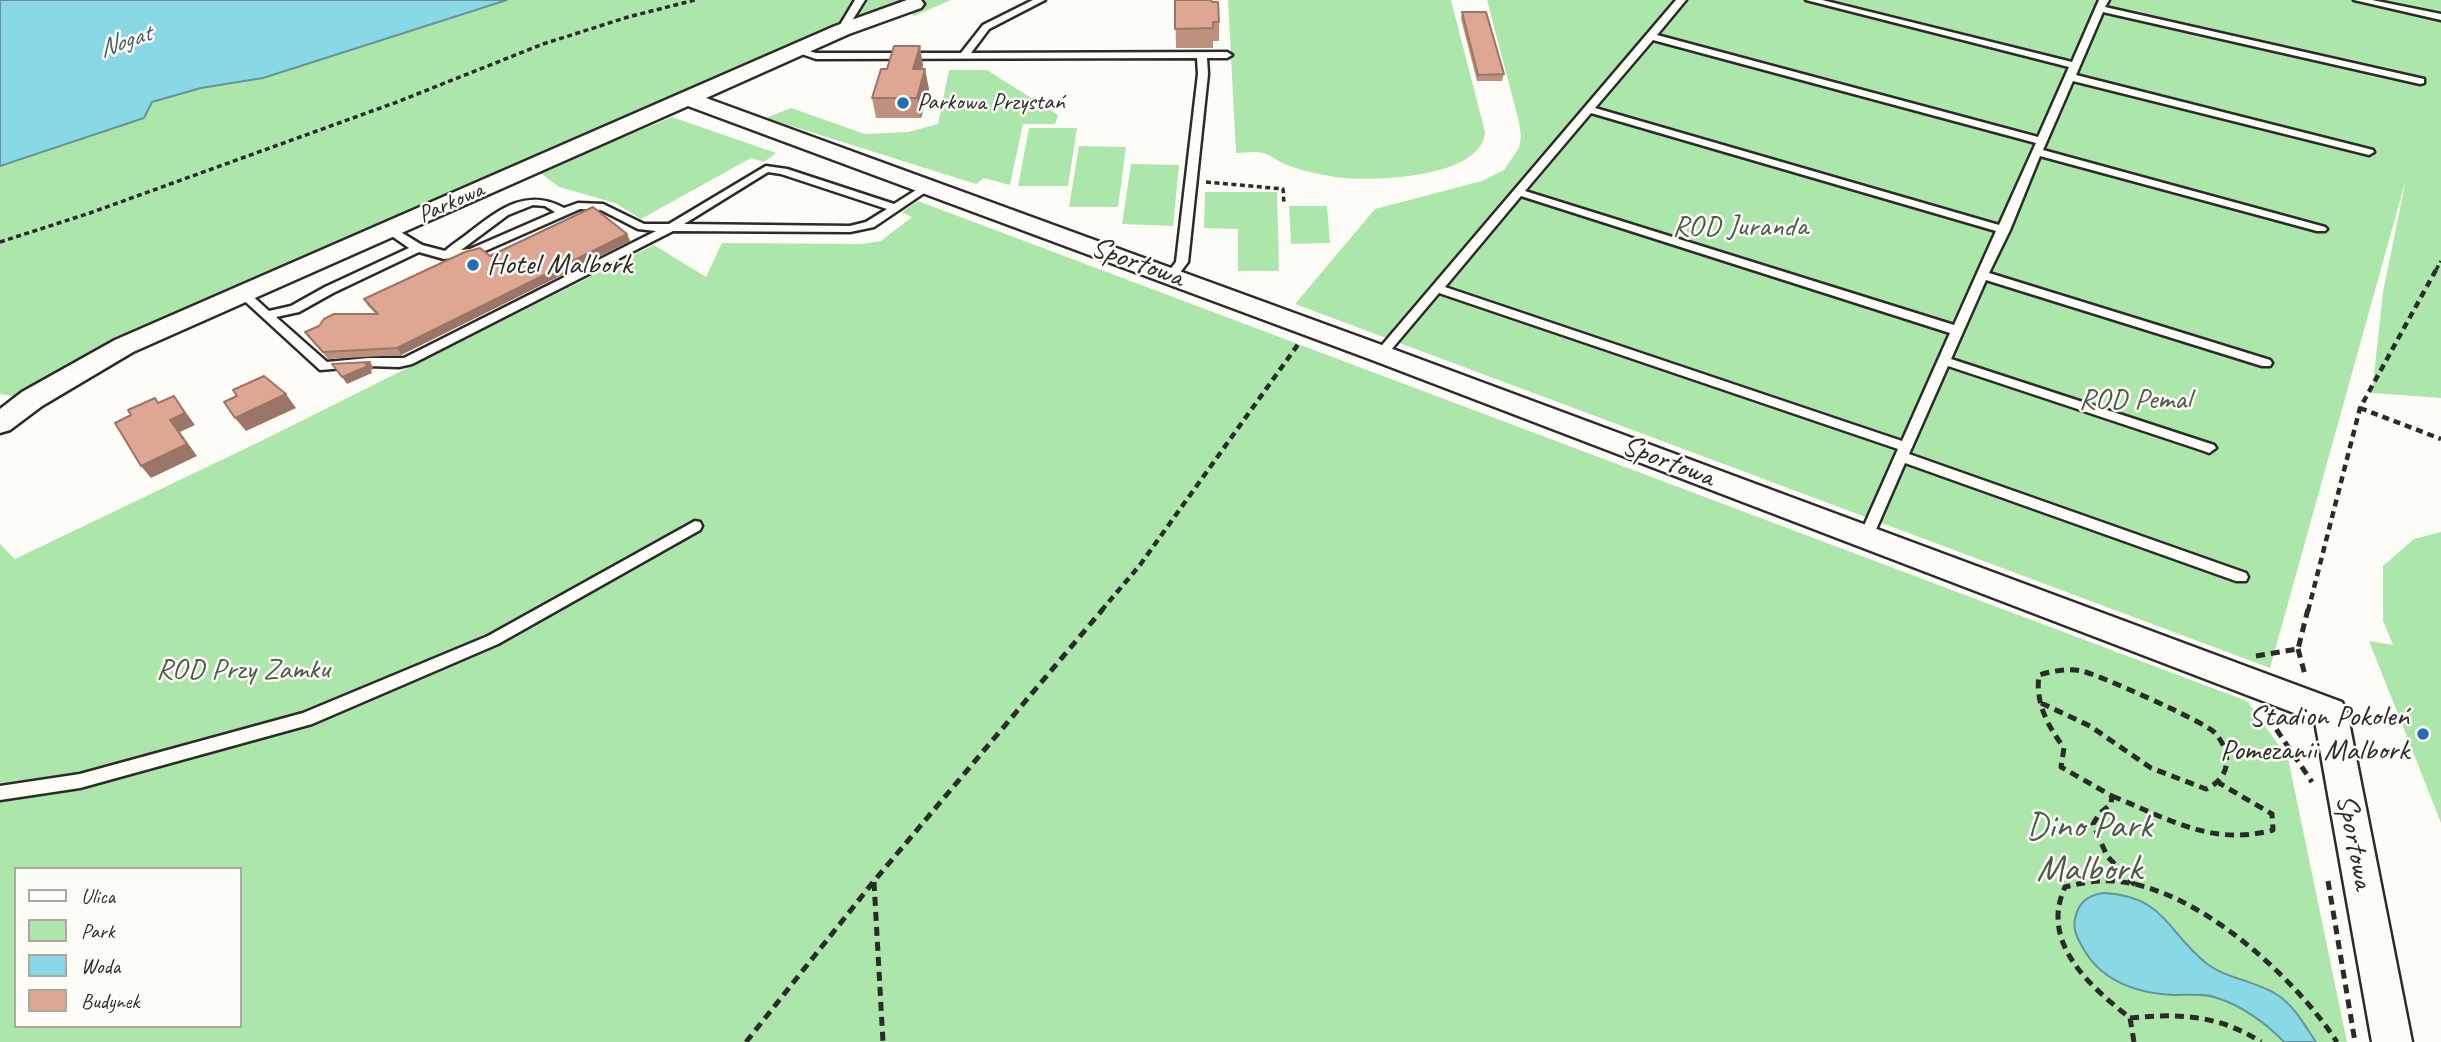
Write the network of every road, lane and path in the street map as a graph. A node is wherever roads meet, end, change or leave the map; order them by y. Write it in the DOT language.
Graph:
graph roads {
  1 [pos="695,0"];
  2 [pos="860,0"];
  3 [pos="1041,0"];
  4 [pos="1681,0"];
  5 [pos="1811,0"];
  6 [pos="2359,0"];
  7 [pos="914,4"];
  8 [pos="2102,4"];
  9 [pos="2441,17"];
  10 [pos="842,30"];
  11 [pos="1650,36"];
  12 [pos="798,51"];
  13 [pos="963,55"];
  14 [pos="1202,55"];
  15 [pos="1227,55"];
  16 [pos="2073,71"];
  17 [pos="2420,81"];
  18 [pos="690,99"];
  19 [pos="1587,109"];
  20 [pos="2040,146"];
  21 [pos="2369,152"];
  22 [pos="1191,181"];
  23 [pos="928,187"];
  24 [pos="1518,192"];
  25 [pos="1284,204"];
  26 [pos="894,208"];
  27 [pos="562,212"];
  28 [pos="670,228"];
  29 [pos="2321,229"];
  30 [pos="390,230"];
  31 [pos="2004,230"];
  32 [pos="0,242"];
  33 [pos="418,248"];
  34 [pos="444,255"];
  35 [pos="2441,261"];
  36 [pos="1984,275"];
  37 [pos="1171,276"];
  38 [pos="1436,288"];
  39 [pos="243,294"];
  40 [pos="267,315"];
  41 [pos="1310,327"];
  42 [pos="1959,331"];
  43 [pos="1381,354"];
  44 [pos="1945,361"];
  45 [pos="2266,363"];
  46 [pos="2360,408"];
  47 [pos="0,424"];
  48 [pos="2441,439"];
  49 [pos="2209,448"];
  50 [pos="1904,452"];
  51 [pos="695,526"];
  52 [pos="1866,537"];
  53 [pos="2241,577"];
  54 [pos="2235,676"];
  55 [pos="2041,703"];
  56 [pos="2263,713"];
  57 [pos="2219,783"];
  58 [pos="2313,784"];
  59 [pos="0,793"];
  60 [pos="2112,796"];
  61 [pos="2328,878"];
  62 [pos="874,881"];
  63 [pos="2135,885"];
  64 [pos="2130,1018"];
  65 [pos="746,1042"];
  66 [pos="883,1042"];
  67 [pos="2134,1042"];
  68 [pos="2260,1042"];
  69 [pos="2337,1042"];
  70 [pos="2355,1042"];
  71 [pos="2392,1042"];
  1 -- 32 [label="path"];
  2 -- 10 [label="lane"];
  3 -- 13 [label="lane"];
  4 -- 11 [label="lane"];
  5 -- 16 [label="lane"];
  6 -- 9 [label="lane"];
  7 -- 10 [label="street, Parkowa"];
  8 -- 16 [label="lane"];
  8 -- 17 [label="lane"];
  10 -- 12 [label="street, Parkowa"];
  11 -- 19 [label="lane"];
  11 -- 20 [label="lane"];
  12 -- 13 [label="lane"];
  12 -- 18 [label="street, Parkowa"];
  13 -- 14 [label="lane"];
  14 -- 15 [label="lane"];
  14 -- 22 [label="lane"];
  16 -- 20 [label="lane"];
  16 -- 21 [label="lane"];
  18 -- 23 [label="street, Sportowa"];
  18 -- 30 [label="street, Parkowa"];
  19 -- 24 [label="lane"];
  19 -- 31 [label="lane"];
  20 -- 29 [label="lane"];
  20 -- 31 [label="lane"];
  22 -- 25 [label="path"];
  22 -- 37 [label="lane"];
  23 -- 26 [label="lane"];
  23 -- 37 [label="street, Sportowa"];
  24 -- 38 [label="lane"];
  24 -- 42 [label="lane"];
  26 -- 28 [label="lane"];
  26 -- 28 [label="lane"];
  27 -- 28 [label="lane"];
  27 -- 34 [label="lane"];
  27 -- 34 [label="lane"];
  28 -- 40 [label="lane"];
  30 -- 33 [label="lane"];
  30 -- 39 [label="street, Parkowa"];
  31 -- 36 [label="lane"];
  33 -- 34 [label="lane"];
  33 -- 40 [label="lane"];
  35 -- 46 [label="path"];
  36 -- 42 [label="lane"];
  36 -- 45 [label="lane"];
  37 -- 41 [label="street, Sportowa"];
  38 -- 43 [label="lane"];
  38 -- 50 [label="lane"];
  39 -- 40 [label="lane"];
  39 -- 47 [label="street, Parkowa"];
  41 -- 43 [label="street, Sportowa"];
  41 -- 62 [label="path"];
  42 -- 44 [label="lane"];
  43 -- 52 [label="street, Sportowa"];
  44 -- 49 [label="lane"];
  44 -- 50 [label="lane"];
  46 -- 48 [label="path"];
  46 -- 54 [label="path"];
  50 -- 52 [label="lane"];
  50 -- 53 [label="lane"];
  51 -- 59 [label="lane"];
  52 -- 54 [label="street, Sportowa"];
  54 -- 71 [label="street, Sportowa"];
  55 -- 57 [label="path"];
  55 -- 57 [label="path"];
  55 -- 60 [label="path"];
  56 -- 58 [label="path"];
  57 -- 60 [label="path"];
  60 -- 63 [label="path"];
  61 -- 70 [label="path"];
  62 -- 65 [label="path"];
  62 -- 66 [label="path"];
  63 -- 64 [label="path"];
  63 -- 69 [label="path"];
  64 -- 67 [label="path"];
  64 -- 68 [label="path"];
}
